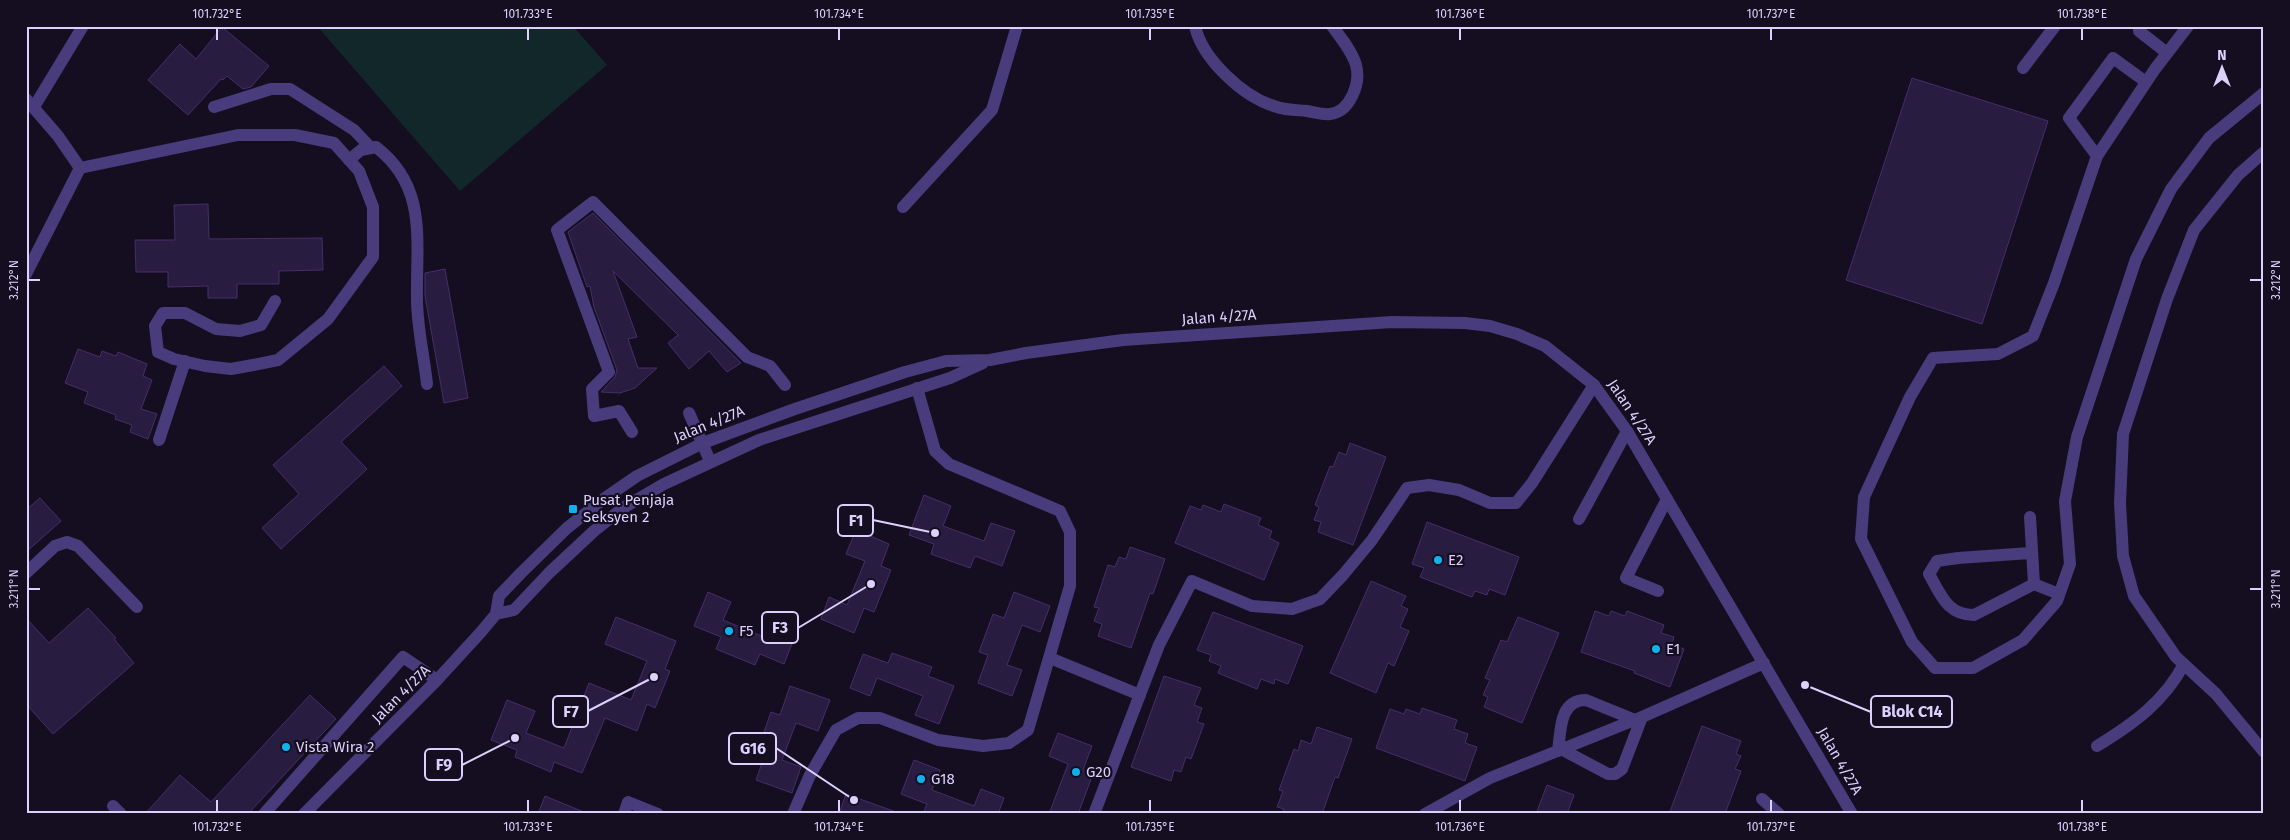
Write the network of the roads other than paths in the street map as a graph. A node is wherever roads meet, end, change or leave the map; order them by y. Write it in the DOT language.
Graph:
graph roads {
  1 [pos="83,26"];
  2 [pos="1017,26"];
  3 [pos="1195,26"];
  4 [pos="1332,26"];
  5 [pos="2055,26"];
  6 [pos="2139,26"];
  7 [pos="2188,26"];
  8 [pos="2167,53"];
  9 [pos="2024,68"];
  10 [pos="2146,82"];
  11 [pos="2264,93"];
  12 [pos="30,103"];
  13 [pos="214,107"];
  14 [pos="371,148"];
  15 [pos="2264,152"];
  16 [pos="2097,156"];
  17 [pos="349,160"];
  18 [pos="80,168"];
  19 [pos="903,207"];
  20 [pos="26,274"];
  21 [pos="275,300"];
  22 [pos="990,360"];
  23 [pos="185,361"];
  24 [pos="427,384"];
  25 [pos="785,385"];
  26 [pos="1594,385"];
  27 [pos="917,388"];
  28 [pos="689,413"];
  29 [pos="1627,431"];
  30 [pos="632,432"];
  31 [pos="159,440"];
  32 [pos="703,443"];
  33 [pos="710,461"];
  34 [pos="1667,499"];
  35 [pos="2030,517"];
  36 [pos="1579,519"];
  37 [pos="2030,553"];
  38 [pos="26,573"];
  39 [pos="2034,584"];
  40 [pos="1658,591"];
  41 [pos="2059,594"];
  42 [pos="137,607"];
  43 [pos="496,614"];
  44 [pos="1050,658"];
  45 [pos="1764,663"];
  46 [pos="2184,664"];
  47 [pos="437,680"];
  48 [pos="1140,695"];
  49 [pos="1639,719"];
  50 [pos="2098,746"];
  51 [pos="1560,750"];
  52 [pos="2264,752"];
  53 [pos="1762,799"];
  54 [pos="1849,813"];
  55 [pos="264,814"];
  56 [pos="304,814"];
  57 [pos="624,814"];
  58 [pos="658,814"];
  59 [pos="793,814"];
  60 [pos="1094,814"];
  61 [pos="1424,814"];
  62 [pos="1779,814"];
  1 -- 12 [label="street"];
  2 -- 19 [label="street"];
  3 -- 4 [label="street"];
  5 -- 9 [label="street"];
  6 -- 8 [label="street"];
  7 -- 8 [label="street"];
  8 -- 10 [label="street"];
  10 -- 16 [label="street"];
  10 -- 16 [label="street"];
  11 -- 41 [label="street"];
  12 -- 18 [label="street"];
  13 -- 14 [label="street"];
  14 -- 17 [label="street"];
  14 -- 24 [label="street"];
  15 -- 46 [label="street"];
  16 -- 41 [label="street"];
  17 -- 18 [label="street"];
  17 -- 23 [label="street"];
  18 -- 20 [label="street"];
  21 -- 23 [label="street"];
  22 -- 26 [label="street, Jalan 4/27A"];
  22 -- 27 [label="street, Jalan 4/27A"];
  22 -- 32 [label="street, Jalan 4/27A"];
  23 -- 31 [label="street"];
  25 -- 30 [label="street"];
  26 -- 29 [label="street, Jalan 4/27A"];
  26 -- 48 [label="street"];
  27 -- 33 [label="street, Jalan 4/27A"];
  27 -- 44 [label="street"];
  28 -- 32 [label="street"];
  29 -- 34 [label="street, Jalan 4/27A"];
  29 -- 36 [label="street"];
  32 -- 33 [label="street"];
  32 -- 43 [label="street, Jalan 4/27A"];
  33 -- 43 [label="street, Jalan 4/27A"];
  34 -- 40 [label="street"];
  34 -- 45 [label="street, Jalan 4/27A"];
  35 -- 37 [label="street"];
  37 -- 39 [label="street"];
  37 -- 39 [label="street"];
  38 -- 42 [label="street"];
  39 -- 41 [label="street"];
  43 -- 47 [label="street, Jalan 4/27A"];
  44 -- 48 [label="street"];
  44 -- 59 [label="street"];
  45 -- 49 [label="street"];
  45 -- 54 [label="street, Jalan 4/27A"];
  46 -- 50 [label="street"];
  46 -- 52 [label="street"];
  47 -- 55 [label="street"];
  47 -- 56 [label="street, Jalan 4/27A"];
  48 -- 60 [label="street"];
  49 -- 51 [label="street"];
  49 -- 51 [label="street"];
  49 -- 51 [label="street"];
  51 -- 61 [label="street"];
  53 -- 62 [label="street"];
  57 -- 58 [label="street"];
}
